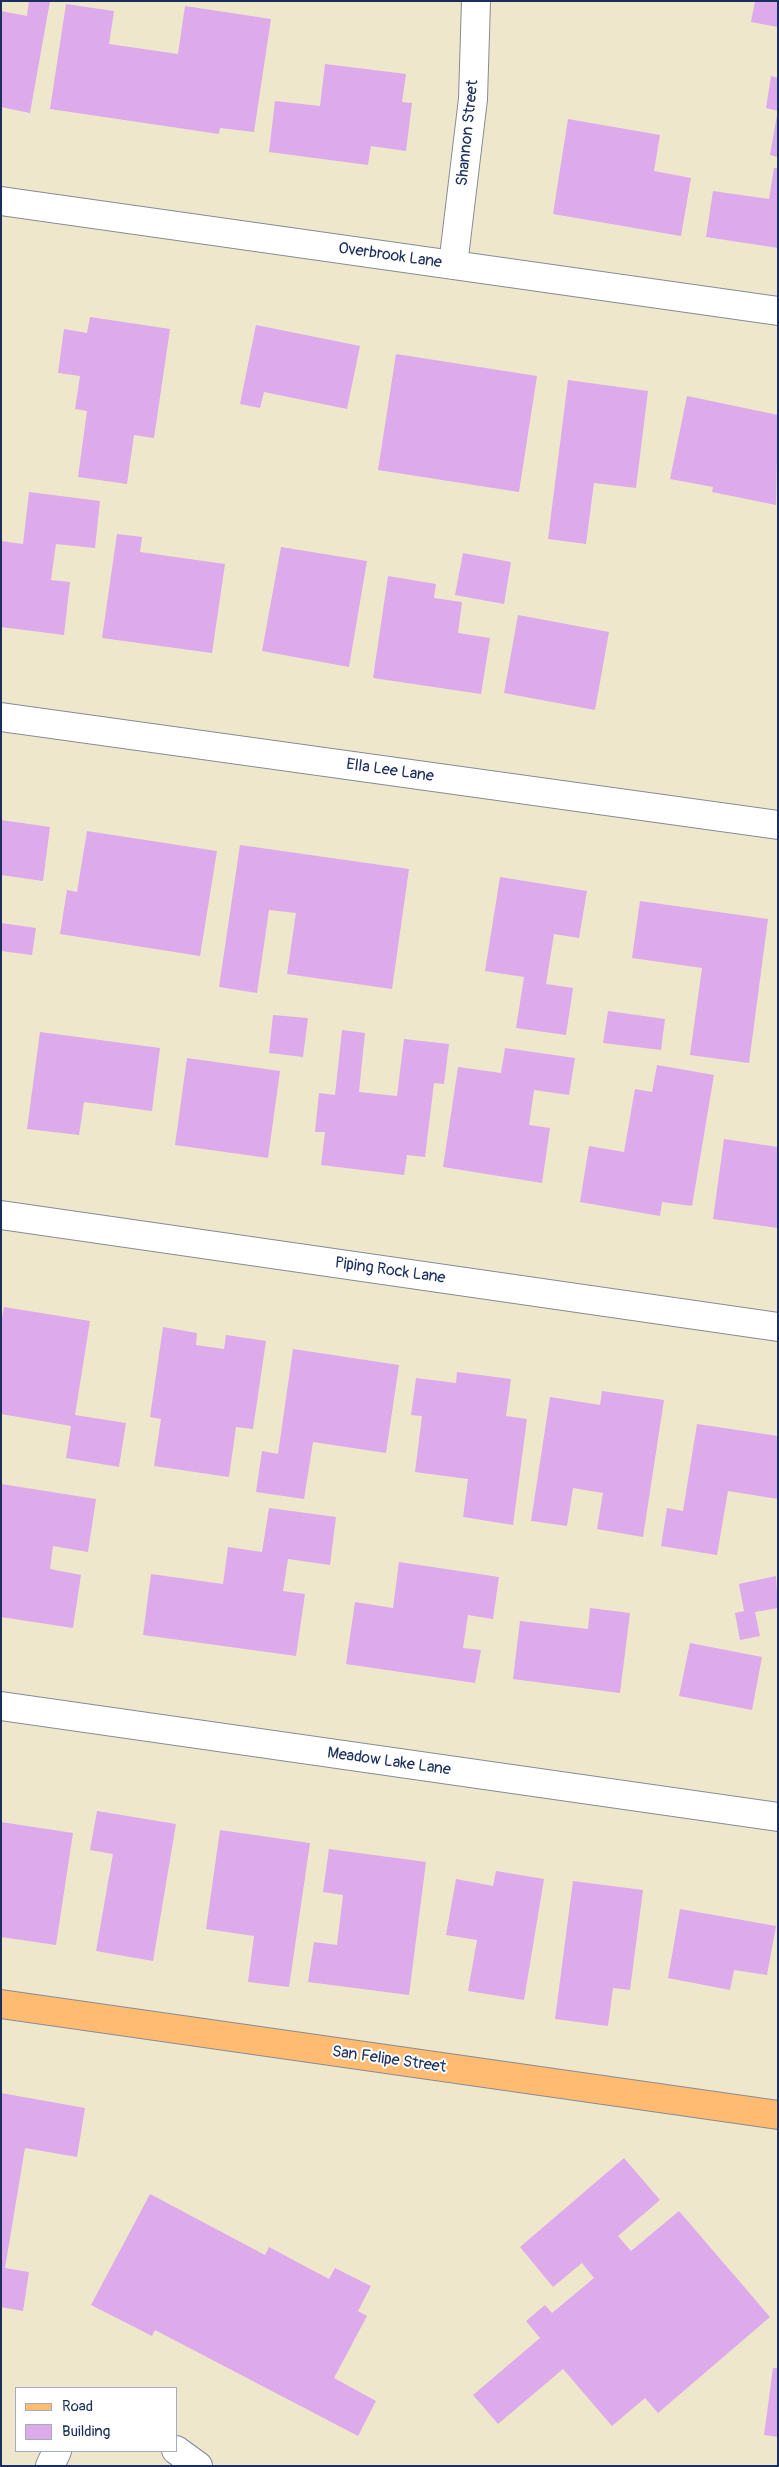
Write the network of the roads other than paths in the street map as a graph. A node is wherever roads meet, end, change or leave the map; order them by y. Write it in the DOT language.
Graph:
graph roads {
  1 [pos="476,1"];
  2 [pos="1,201"];
  3 [pos="452,264"];
  4 [pos="778,311"];
  5 [pos="1,716"];
  6 [pos="778,825"];
  7 [pos="1,1215"];
  8 [pos="778,1328"];
  9 [pos="1,1706"];
  10 [pos="778,1817"];
  11 [pos="1,2004"];
  12 [pos="778,2115"];
  13 [pos="178,2451"];
  14 [pos="57,2452"];
  15 [pos="50,2466"];
  16 [pos="198,2466"];
  1 -- 3 [label="street, Shannon Street"];
  2 -- 3 [label="street, Overbrook Lane"];
  3 -- 4 [label="street, Overbrook Lane"];
  5 -- 6 [label="street, Ella Lee Lane"];
  7 -- 8 [label="street, Piping Rock Lane"];
  9 -- 10 [label="street, Meadow Lake Lane"];
  11 -- 12 [label="main road, San Felipe Street"];
  13 -- 16 [label="street"];
  14 -- 15 [label="street"];
}
